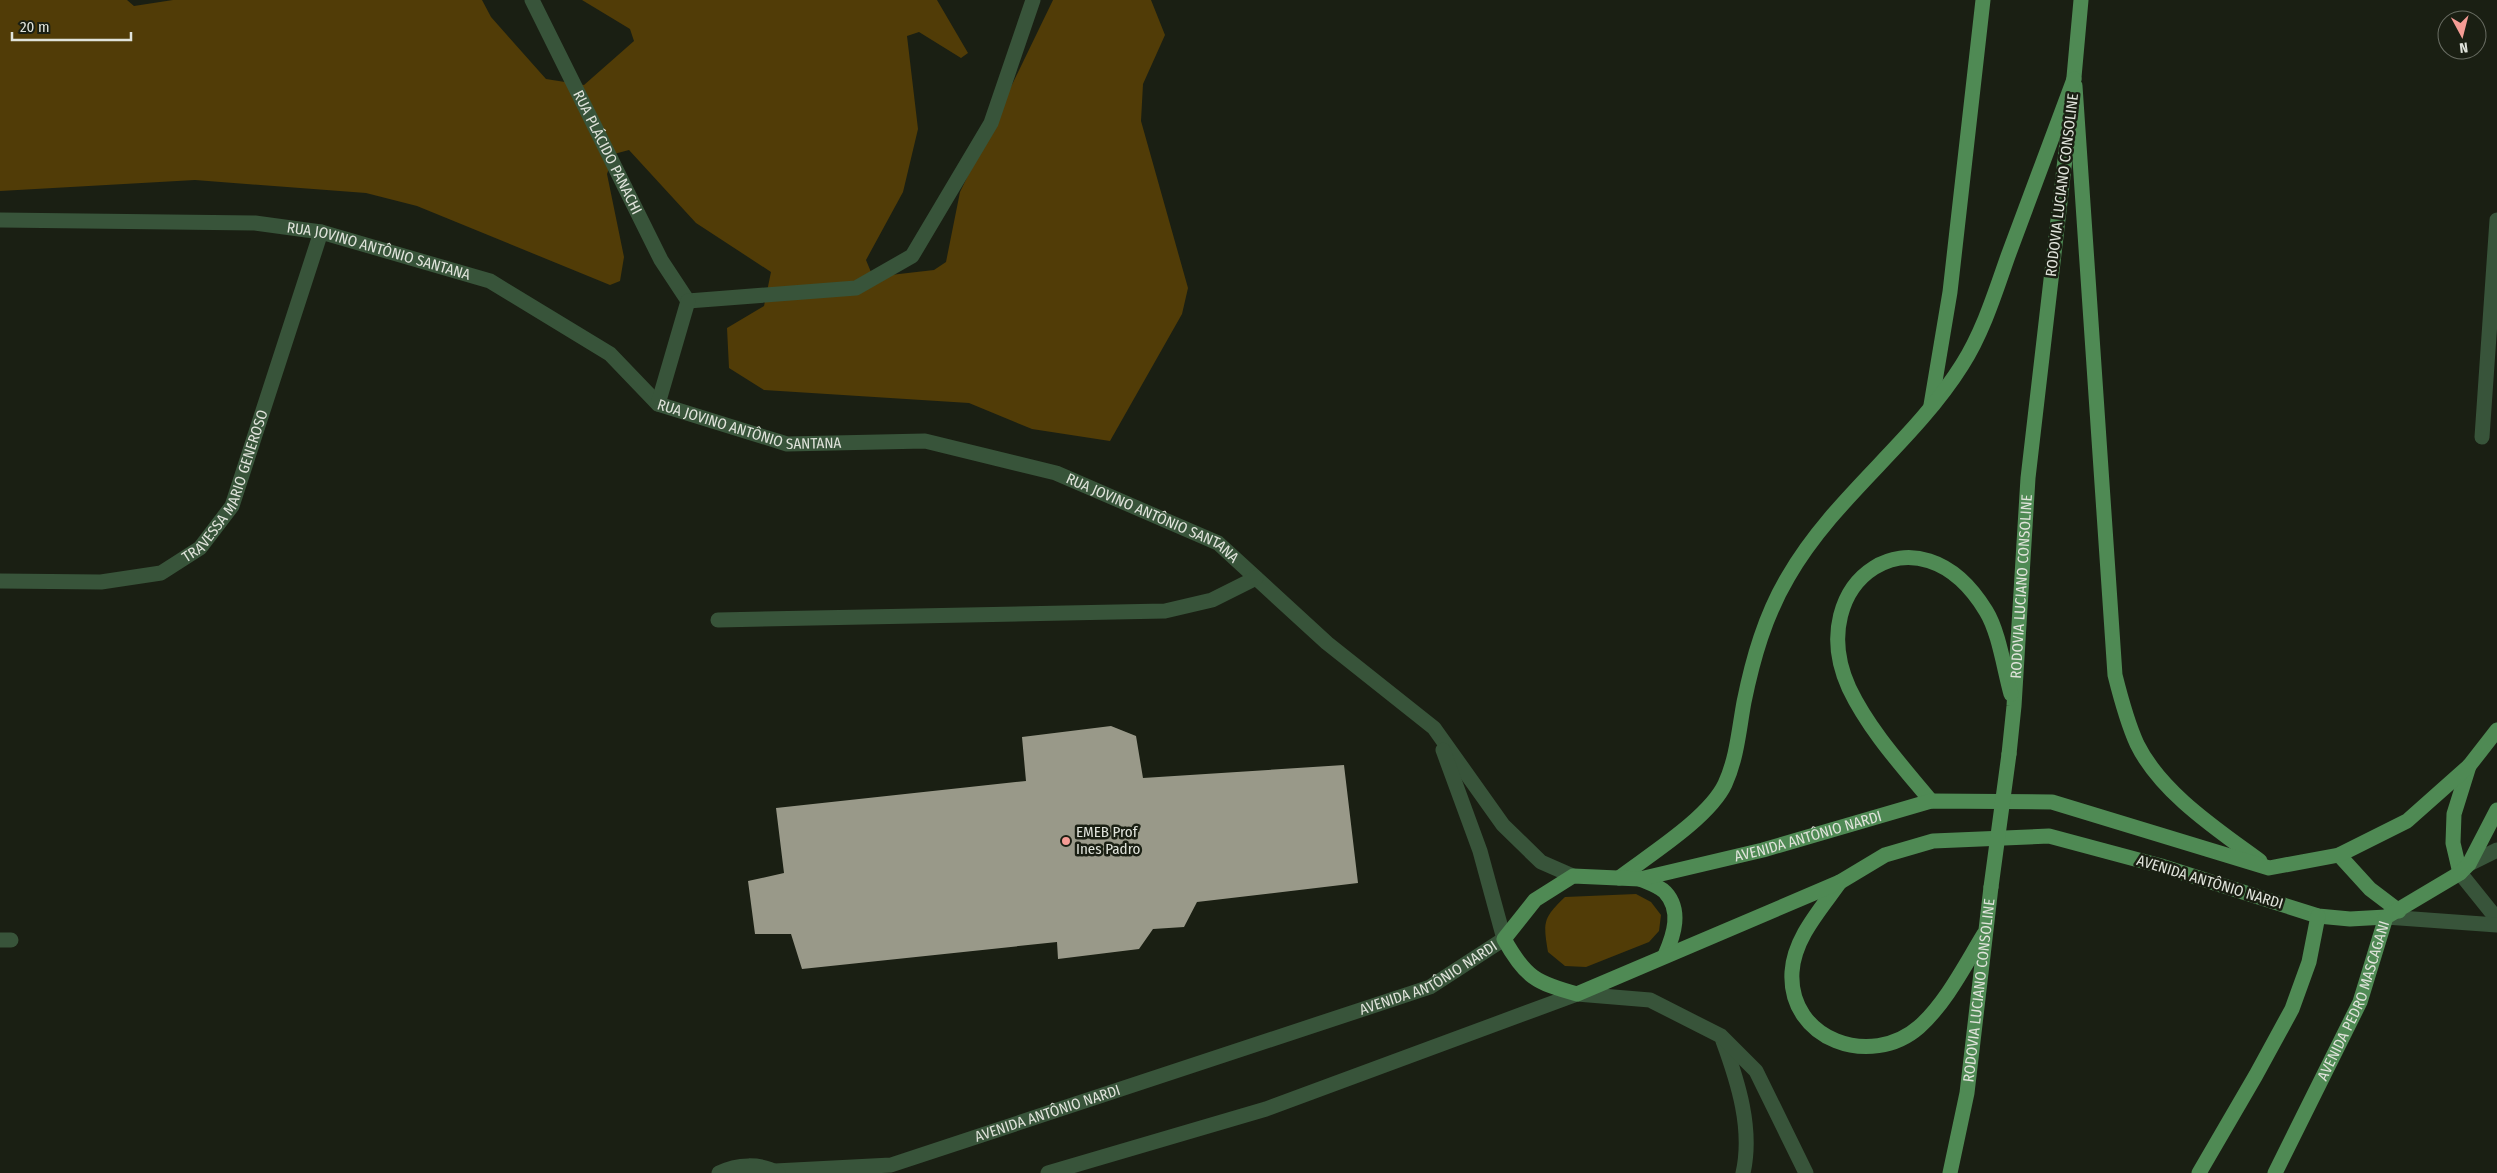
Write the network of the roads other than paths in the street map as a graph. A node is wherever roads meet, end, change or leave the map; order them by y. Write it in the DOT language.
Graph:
graph roads {
  1 [pos="532,0"];
  2 [pos="1033,0"];
  3 [pos="1982,0"];
  4 [pos="2081,0"];
  5 [pos="2074,79"];
  6 [pos="0,220"];
  7 [pos="2497,220"];
  8 [pos="321,232"];
  9 [pos="688,301"];
  10 [pos="658,404"];
  11 [pos="1930,409"];
  12 [pos="2482,437"];
  13 [pos="1256,578"];
  14 [pos="0,581"];
  15 [pos="718,620"];
  16 [pos="2014,706"];
  17 [pos="1434,728"];
  18 [pos="2497,730"];
  19 [pos="2469,766"];
  20 [pos="1931,801"];
  21 [pos="2497,810"];
  22 [pos="2497,850"];
  23 [pos="2339,855"];
  24 [pos="2269,868"];
  25 [pos="2465,869"];
  26 [pos="1573,876"];
  27 [pos="1619,878"];
  28 [pos="1640,879"];
  29 [pos="1840,882"];
  30 [pos="2392,914"];
  31 [pos="2318,916"];
  32 [pos="2497,919"];
  33 [pos="2497,925"];
  34 [pos="1984,934"];
  35 [pos="1504,939"];
  36 [pos="1665,955"];
  37 [pos="1578,994"];
  38 [pos="1721,1036"];
  39 [pos="776,1172"];
  40 [pos="719,1173"];
  41 [pos="1048,1173"];
  42 [pos="1743,1173"];
  43 [pos="1806,1173"];
  44 [pos="1950,1173"];
  45 [pos="2199,1173"];
  46 [pos="2274,1173"];
  1 -- 9 [label="street, RUA PLÁCIDO PANACHI"];
  2 -- 9 [label="street"];
  3 -- 11 [label="main road"];
  4 -- 5 [label="main road, RODOVIA LUCIANO CONSOLINE"];
  5 -- 11 [label="main road"];
  5 -- 16 [label="main road, RODOVIA LUCIANO CONSOLINE"];
  5 -- 24 [label="main road"];
  6 -- 8 [label="street, RUA JOVINO ANTÔNIO SANTANA"];
  7 -- 12 [label="street"];
  8 -- 10 [label="street, RUA JOVINO ANTÔNIO SANTANA"];
  8 -- 14 [label="street, TRAVESSA MARIO GENEROSO"];
  9 -- 10 [label="street"];
  10 -- 13 [label="street, RUA JOVINO ANTÔNIO SANTANA"];
  11 -- 27 [label="main road"];
  13 -- 15 [label="street"];
  13 -- 17 [label="street, RUA JOVINO ANTÔNIO SANTANA"];
  16 -- 20 [label="main road"];
  16 -- 34 [label="main road, RODOVIA LUCIANO CONSOLINE, bridge"];
  17 -- 26 [label="street"];
  17 -- 35 [label="street"];
  18 -- 19 [label="main road"];
  19 -- 23 [label="main road"];
  19 -- 25 [label="main road"];
  20 -- 24 [label="main road, AVENIDA ANTÔNIO NARDI"];
  20 -- 28 [label="main road, AVENIDA ANTÔNIO NARDI"];
  21 -- 25 [label="main road"];
  22 -- 25 [label="street"];
  23 -- 24 [label="main road"];
  23 -- 30 [label="main road"];
  25 -- 30 [label="main road, AVENIDA PEDRO MASCAGANI"];
  25 -- 32 [label="street"];
  26 -- 27 [label="main road, AVENIDA ANTÔNIO NARDI"];
  26 -- 35 [label="main road, AVENIDA ANTÔNIO NARDI"];
  27 -- 28 [label="main road, AVENIDA ANTÔNIO NARDI"];
  28 -- 36 [label="main road"];
  29 -- 31 [label="main road, AVENIDA ANTÔNIO NARDI"];
  29 -- 34 [label="main road"];
  29 -- 36 [label="main road, AVENIDA ANTÔNIO NARDI"];
  30 -- 31 [label="main road, AVENIDA ANTÔNIO NARDI"];
  30 -- 33 [label="street"];
  30 -- 46 [label="main road, AVENIDA PEDRO MASCAGANI"];
  31 -- 45 [label="main road"];
  34 -- 44 [label="main road, RODOVIA LUCIANO CONSOLINE"];
  35 -- 37 [label="main road"];
  35 -- 39 [label="street, AVENIDA ANTÔNIO NARDI"];
  36 -- 37 [label="main road, AVENIDA ANTÔNIO NARDI"];
  37 -- 38 [label="street"];
  37 -- 41 [label="street, AVENIDA ANTÔNIO NARDI"];
  38 -- 42 [label="street"];
  38 -- 43 [label="street"];
  39 -- 40 [label="street, AVENIDA ANTÔNIO NARDI"];
}
